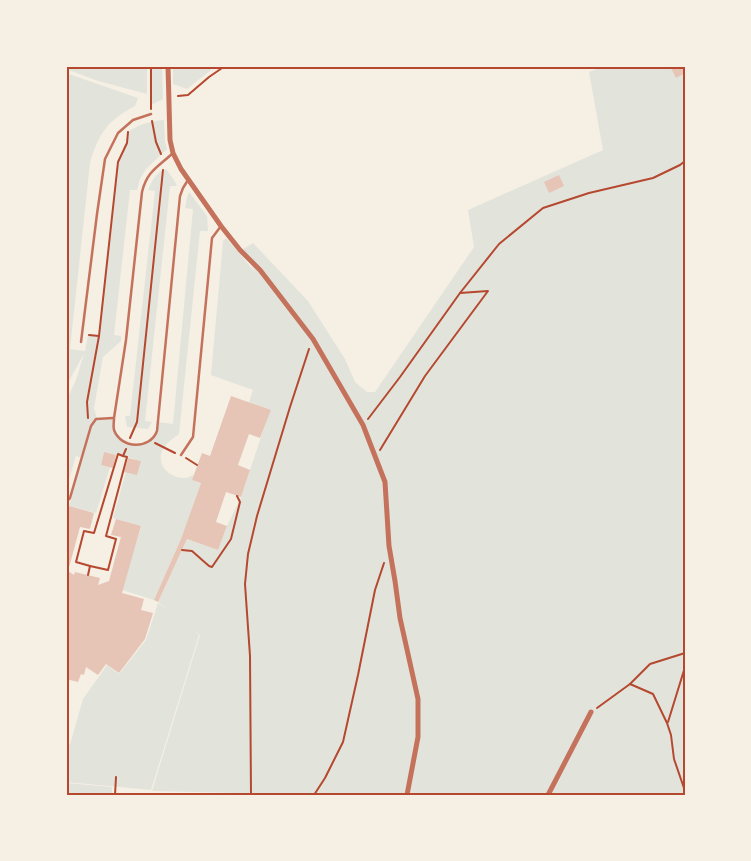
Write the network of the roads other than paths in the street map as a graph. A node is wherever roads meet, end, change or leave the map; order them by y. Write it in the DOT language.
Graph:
graph roads {
  1 [pos="168,66"];
  2 [pos="151,114"];
  3 [pos="173,153"];
  4 [pos="188,180"];
  5 [pos="221,226"];
  6 [pos="81,342"];
  7 [pos="114,418"];
  8 [pos="181,455"];
  9 [pos="66,502"];
  10 [pos="592,712"];
  11 [pos="407,795"];
  12 [pos="548,795"];
  1 -- 3 [label="street"];
  2 -- 6 [label="lane"];
  3 -- 4 [label="street"];
  3 -- 7 [label="lane"];
  4 -- 5 [label="street"];
  4 -- 7 [label="lane"];
  5 -- 8 [label="lane"];
  5 -- 11 [label="street"];
  7 -- 9 [label="lane"];
  10 -- 12 [label="street"];
}
